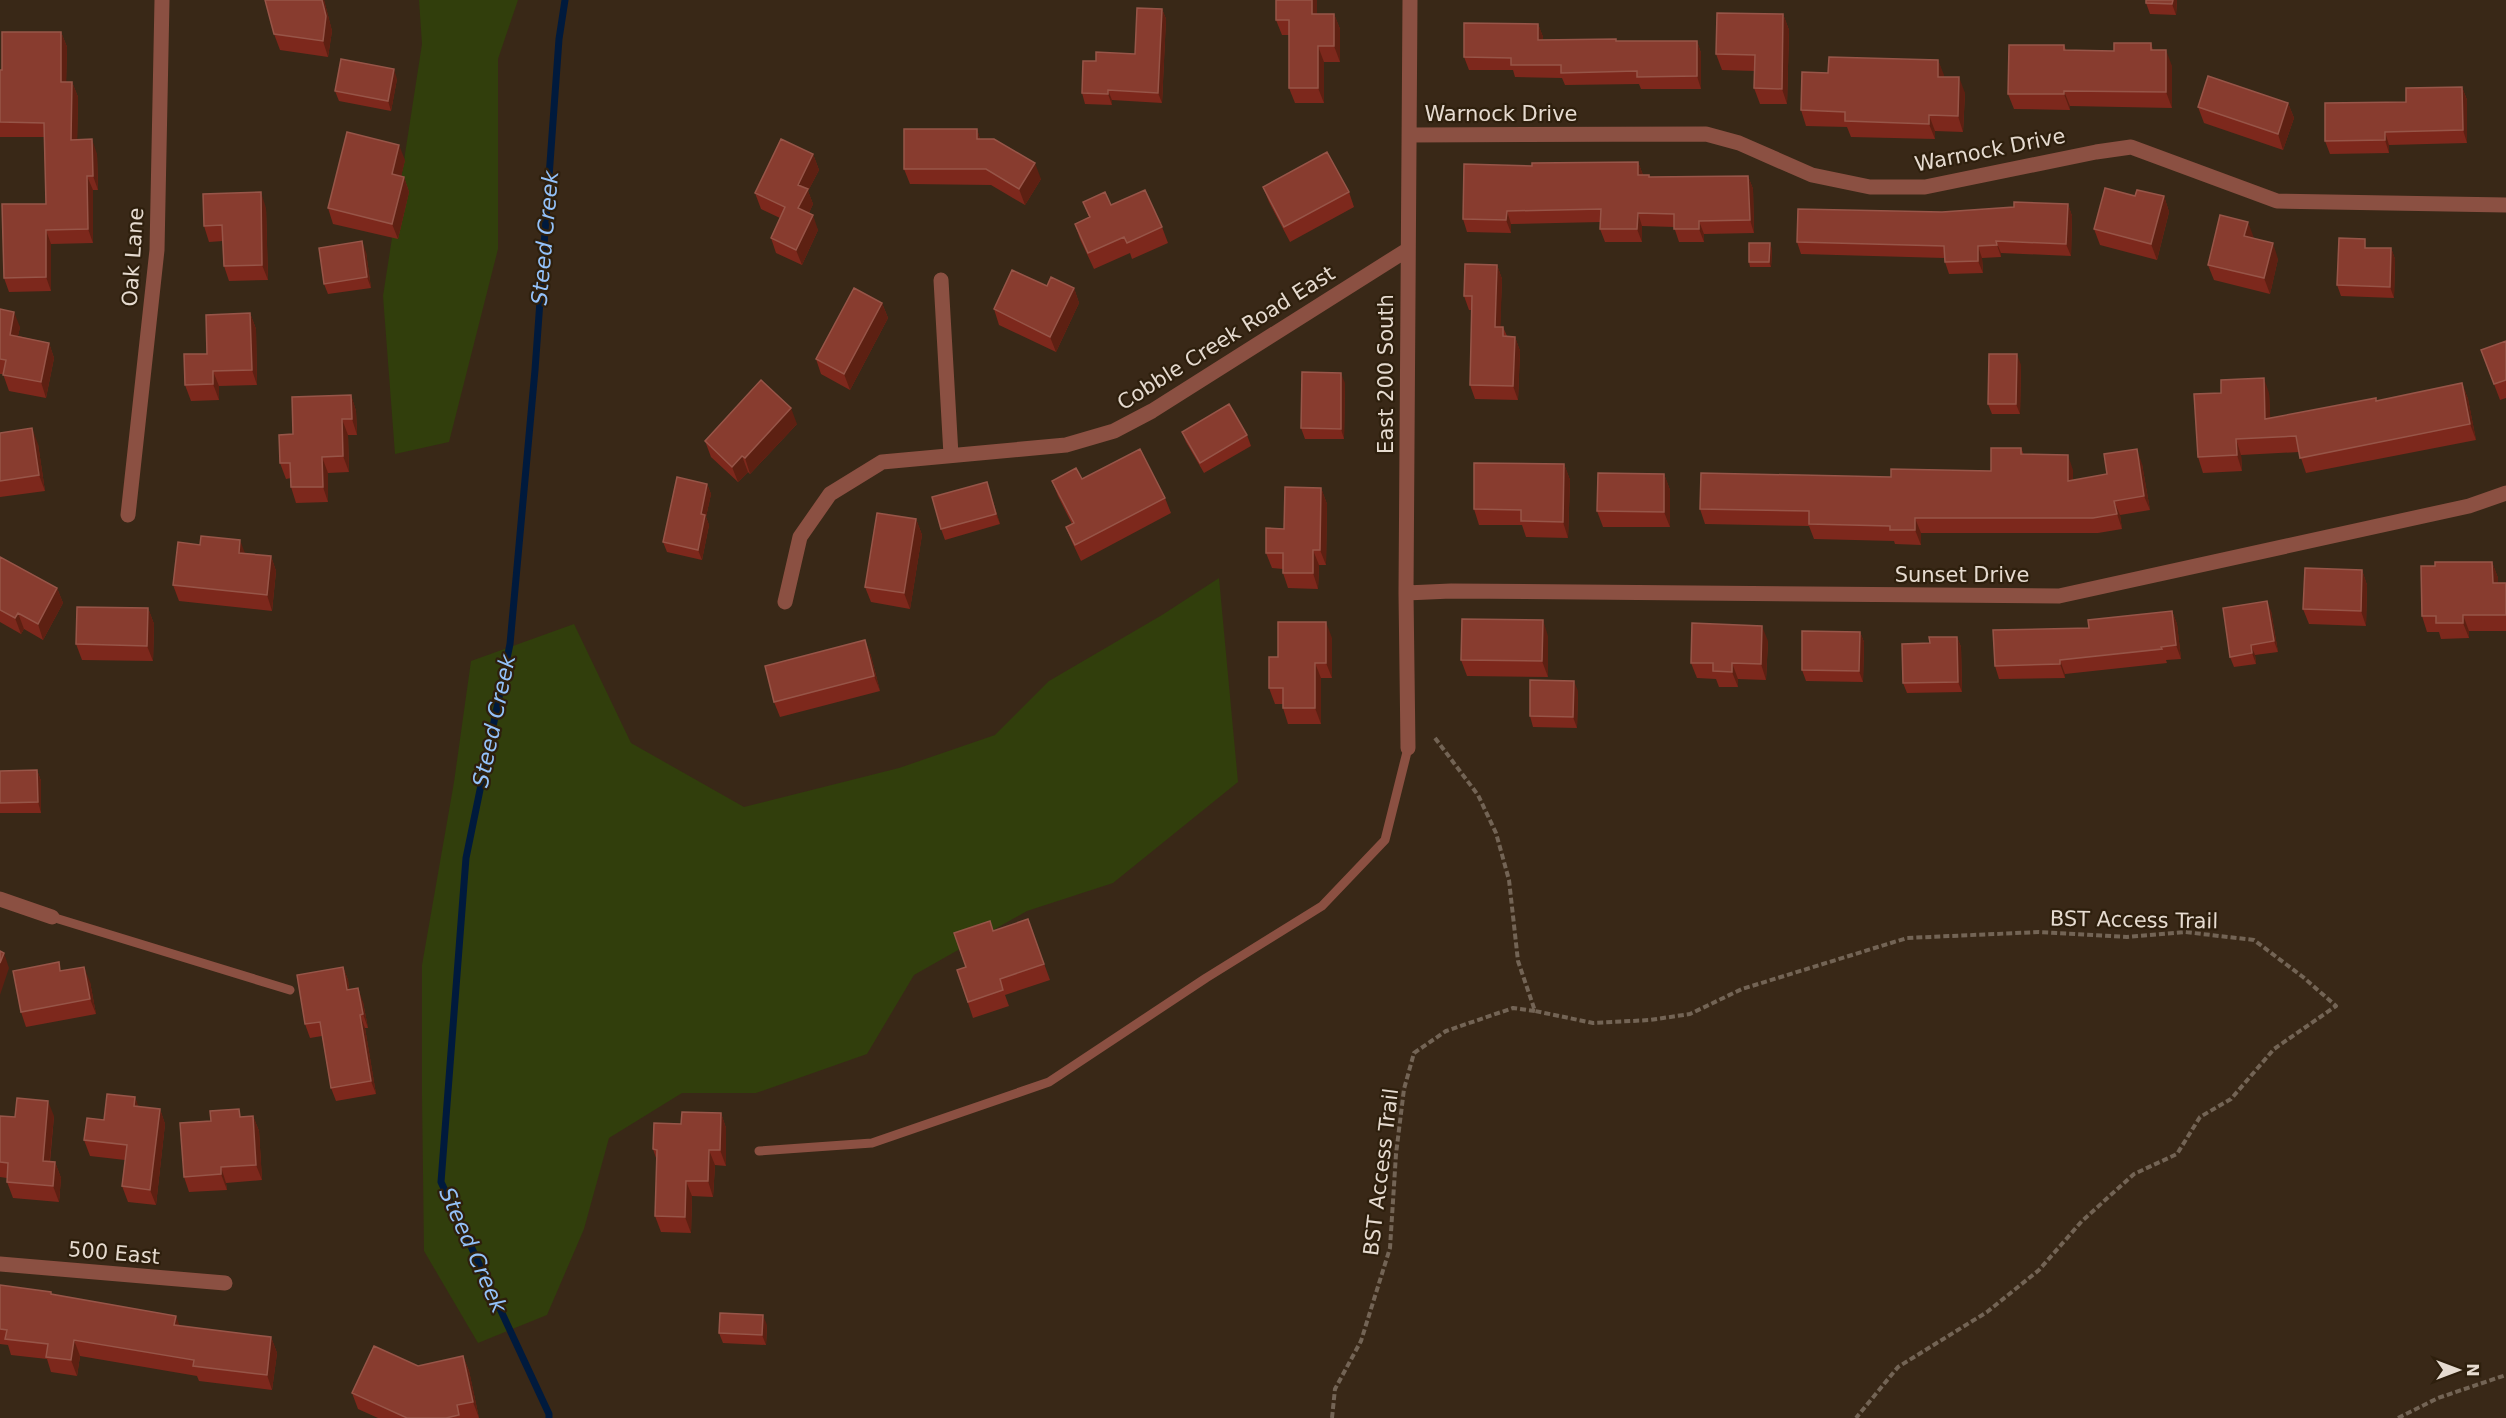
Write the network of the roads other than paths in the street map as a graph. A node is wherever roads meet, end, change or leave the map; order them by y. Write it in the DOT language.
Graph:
graph roads {
  1 [pos="162,0"];
  2 [pos="1410,0"];
  3 [pos="1409,135"];
  4 [pos="2506,205"];
  5 [pos="1407,250"];
  6 [pos="941,280"];
  7 [pos="951,455"];
  8 [pos="2506,493"];
  9 [pos="128,515"];
  10 [pos="1406,593"];
  11 [pos="785,602"];
  12 [pos="1408,748"];
  13 [pos="0,899"];
  14 [pos="52,917"];
  15 [pos="290,990"];
  16 [pos="759,1151"];
  17 [pos="0,1264"];
  18 [pos="225,1284"];
  1 -- 9 [label="street, Oak Lane"];
  2 -- 3 [label="street, East 200 South"];
  3 -- 4 [label="street, Warnock Drive"];
  3 -- 5 [label="street, East 200 South"];
  5 -- 7 [label="street, Cobble Creek Road East"];
  5 -- 10 [label="street, East 200 South"];
  6 -- 7 [label="street"];
  7 -- 11 [label="street, Cobble Creek Road East"];
  8 -- 10 [label="street, Sunset Drive"];
  10 -- 12 [label="street, East 200 South"];
  12 -- 16 [label="lane"];
  13 -- 14 [label="street"];
  14 -- 15 [label="lane"];
  17 -- 18 [label="street, 500 East"];
}
